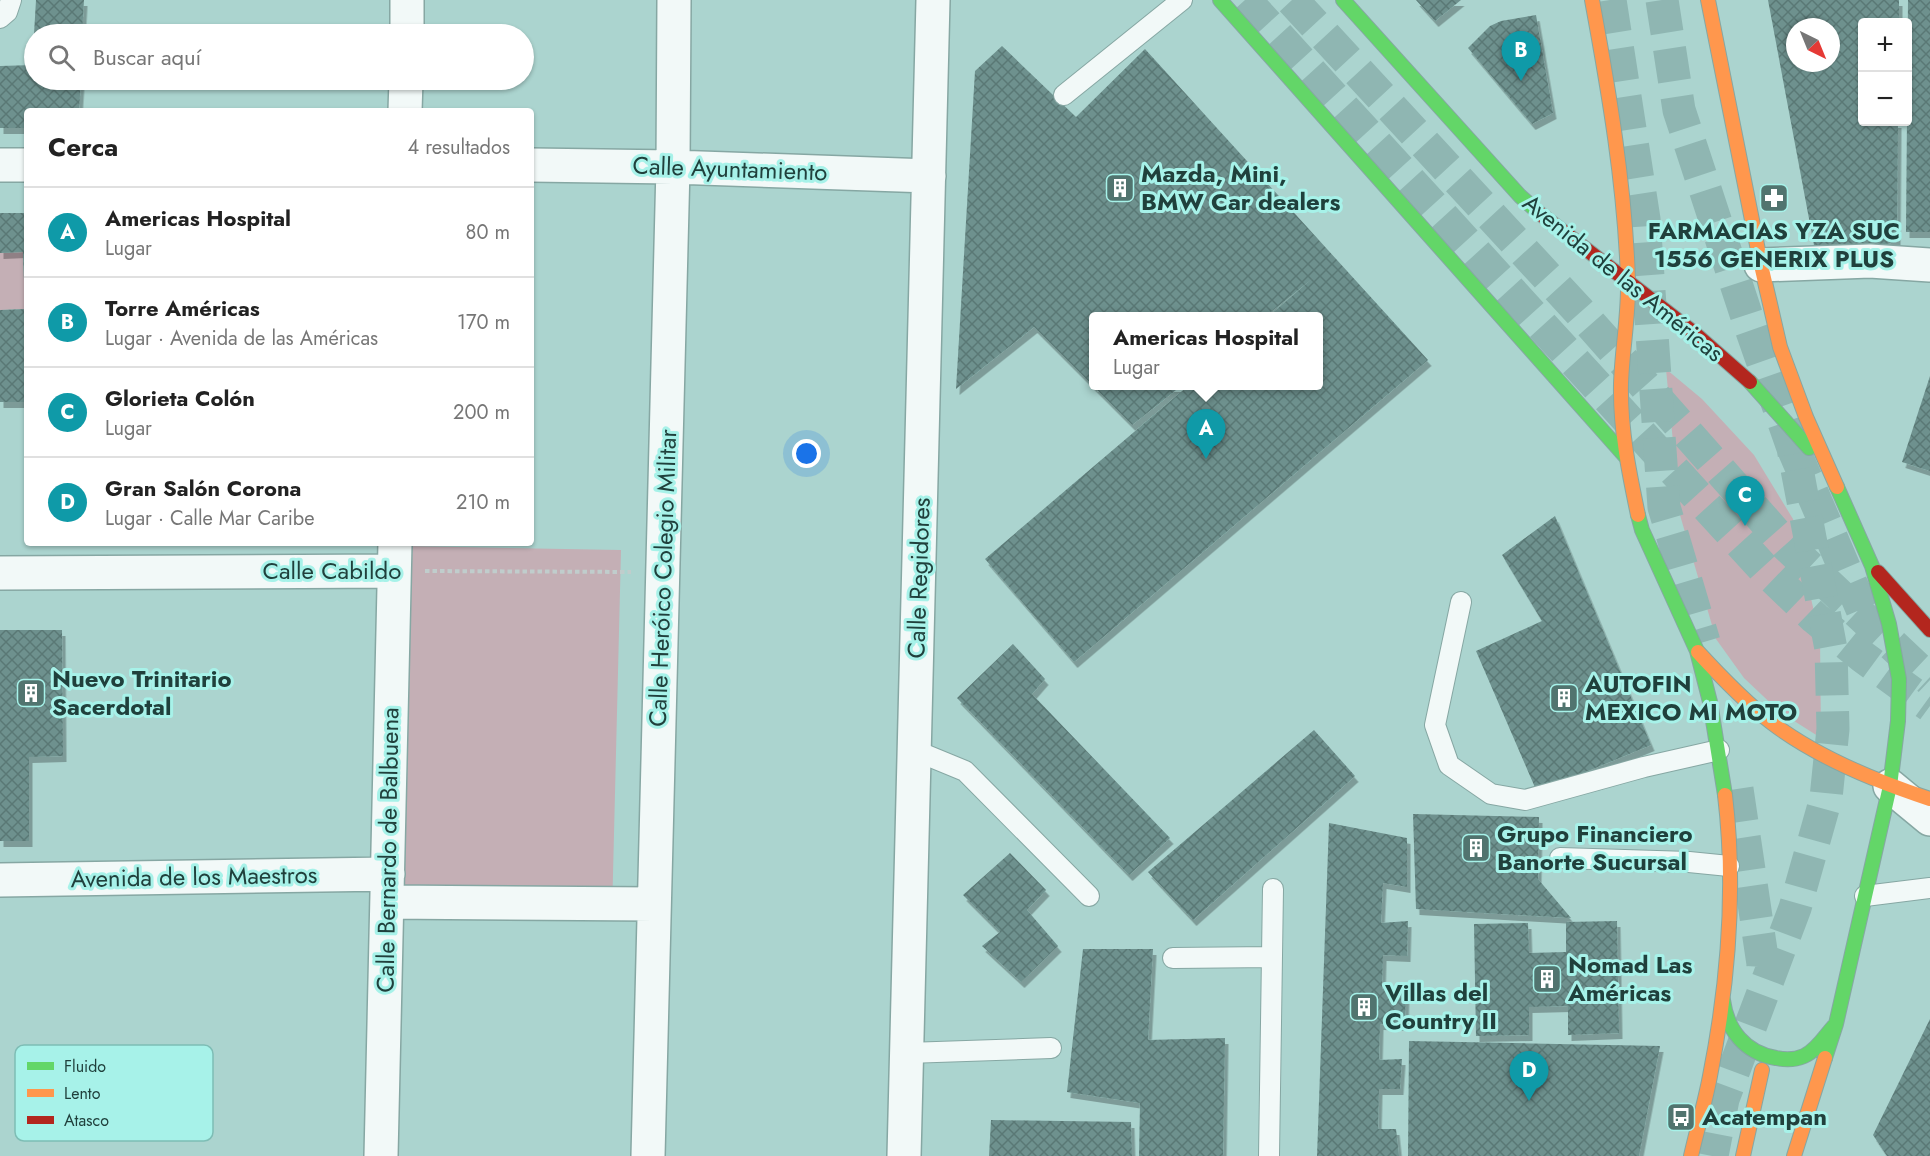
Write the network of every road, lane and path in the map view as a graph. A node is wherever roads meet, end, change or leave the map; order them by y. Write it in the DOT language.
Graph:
graph roads {
  1 [pos="11,0"];
  2 [pos="407,0"];
  3 [pos="674,0"];
  4 [pos="933,0"];
  5 [pos="1182,0"];
  6 [pos="1220,0"];
  7 [pos="1343,0"];
  8 [pos="1592,0"];
  9 [pos="1708,0"];
  10 [pos="0,18"];
  11 [pos="407,24"];
  12 [pos="406,90"];
  13 [pos="1064,95"];
  14 [pos="405,108"];
  15 [pos="0,165"];
  16 [pos="24,165"];
  17 [pos="534,165"];
  18 [pos="673,167"];
  19 [pos="929,176"];
  20 [pos="1761,265"];
  21 [pos="1930,265"];
  22 [pos="1628,282"];
  23 [pos="1625,456"];
  24 [pos="1832,475"];
  25 [pos="395,557"];
  26 [pos="1872,566"];
  27 [pos="0,573"];
  28 [pos="663,573"];
  29 [pos="1461,602"];
  30 [pos="1930,630"];
  31 [pos="1696,651"];
  32 [pos="914,750"];
  33 [pos="1719,750"];
  34 [pos="1890,786"];
  35 [pos="1930,799"];
  36 [pos="1930,819"];
  37 [pos="1560,858"];
  38 [pos="1729,866"];
  39 [pos="0,880"];
  40 [pos="387,888"];
  41 [pos="1930,888"];
  42 [pos="1273,890"];
  43 [pos="1089,896"];
  44 [pos="1865,896"];
  45 [pos="654,904"];
  46 [pos="1272,957"];
  47 [pos="1173,958"];
  48 [pos="1723,995"];
  49 [pos="1836,1024"];
  50 [pos="1051,1048"];
  51 [pos="907,1053"];
  52 [pos="1762,1070"];
  53 [pos="1799,1152"];
  54 [pos="381,1156"];
  55 [pos="648,1156"];
  56 [pos="904,1156"];
  57 [pos="1269,1156"];
  58 [pos="1691,1156"];
  59 [pos="1743,1156"];
  1 -- 10 [label="lane"];
  2 -- 11 [label="street"];
  3 -- 18 [label="street, Calle Heróico Colegio Militar"];
  4 -- 19 [label="street, Calle Regidores"];
  5 -- 13 [label="lane"];
  6 -- 23 [label="main road"];
  7 -- 22 [label="main road, Avenida de las Américas"];
  8 -- 22 [label="main road"];
  9 -- 20 [label="main road"];
  12 -- 14 [label="street"];
  15 -- 16 [label="street"];
  17 -- 18 [label="street, Calle Ayuntamiento"];
  18 -- 19 [label="street, Calle Ayuntamiento"];
  18 -- 28 [label="street, Calle Heróico Colegio Militar"];
  19 -- 32 [label="street, Calle Regidores"];
  20 -- 21 [label="street"];
  20 -- 24 [label="main road"];
  22 -- 23 [label="main road"];
  22 -- 24 [label="main road, Avenida de las Américas"];
  23 -- 31 [label="main road"];
  24 -- 26 [label="main road"];
  25 -- 27 [label="street, Calle Cabildo"];
  25 -- 28 [label="path, Calle Cabildo"];
  25 -- 40 [label="street, Calle Bernardo de Balbuena"];
  26 -- 30 [label="main road"];
  26 -- 34 [label="main road"];
  28 -- 45 [label="street, Calle Heróico Colegio Militar"];
  29 -- 33 [label="lane"];
  31 -- 33 [label="main road"];
  31 -- 34 [label="main road"];
  32 -- 43 [label="lane"];
  32 -- 51 [label="street, Calle Regidores"];
  33 -- 38 [label="main road"];
  34 -- 35 [label="main road"];
  34 -- 36 [label="street"];
  34 -- 44 [label="main road"];
  37 -- 38 [label="lane"];
  38 -- 48 [label="main road"];
  39 -- 40 [label="street, Avenida de los Maestros"];
  40 -- 45 [label="street, Avenida de los Maestros"];
  40 -- 54 [label="street, Calle Bernardo de Balbuena"];
  41 -- 44 [label="lane"];
  42 -- 46 [label="lane"];
  44 -- 49 [label="main road"];
  45 -- 55 [label="street, Calle Heróico Colegio Militar"];
  46 -- 47 [label="lane"];
  46 -- 57 [label="lane"];
  48 -- 49 [label="main road"];
  48 -- 58 [label="main road"];
  49 -- 53 [label="main road"];
  50 -- 51 [label="lane"];
  51 -- 56 [label="street, Calle Regidores"];
  52 -- 59 [label="main road"];
}
